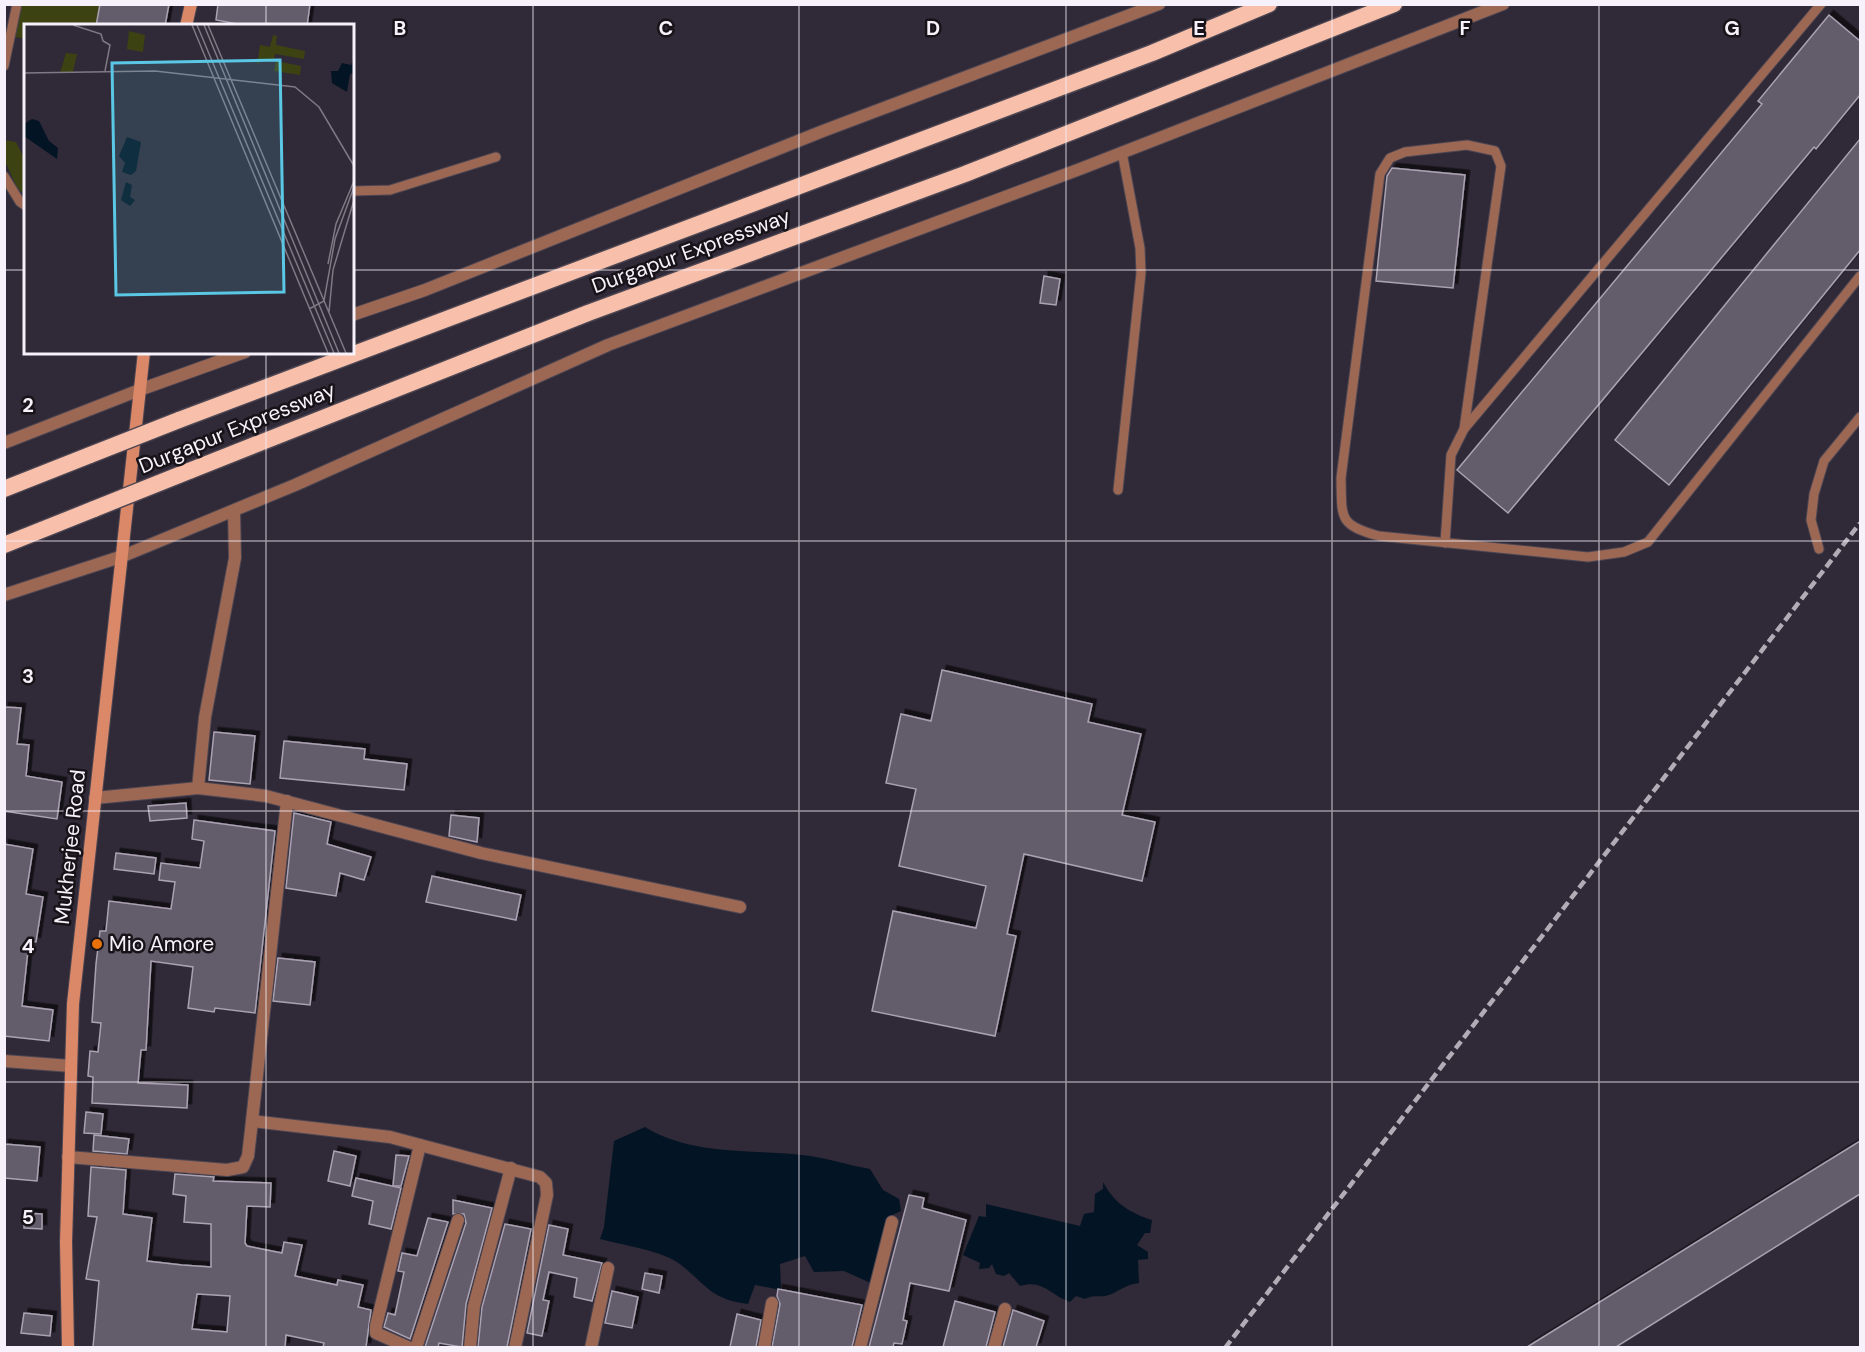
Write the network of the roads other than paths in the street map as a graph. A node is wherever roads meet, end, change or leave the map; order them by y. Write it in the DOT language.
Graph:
graph roads {
  1 [pos="17,4"];
  2 [pos="191,4"];
  3 [pos="1160,4"];
  4 [pos="1269,4"];
  5 [pos="1394,4"];
  6 [pos="1503,4"];
  7 [pos="1821,4"];
  8 [pos="186,24"];
  9 [pos="4,66"];
  10 [pos="1122,152"];
  11 [pos="496,157"];
  12 [pos="4,176"];
  13 [pos="354,191"];
  14 [pos="24,205"];
  15 [pos="1860,276"];
  16 [pos="354,314"];
  17 [pos="144,354"];
  18 [pos="239,354"];
  19 [pos="354,354"];
  20 [pos="354,354"];
  21 [pos="142,389"];
  22 [pos="1860,417"];
  23 [pos="1464,429"];
  24 [pos="4,443"];
  25 [pos="4,489"];
  26 [pos="1118,490"];
  27 [pos="234,511"];
  28 [pos="1445,543"];
  29 [pos="4,545"];
  30 [pos="1819,549"];
  31 [pos="123,556"];
  32 [pos="4,595"];
  33 [pos="198,788"];
  34 [pos="95,798"];
  35 [pos="287,801"];
  36 [pos="740,907"];
  37 [pos="4,1060"];
  38 [pos="71,1066"];
  39 [pos="252,1121"];
  40 [pos="420,1145"];
  41 [pos="68,1157"];
  42 [pos="511,1168"];
  43 [pos="458,1220"];
  44 [pos="892,1222"];
  45 [pos="608,1268"];
  46 [pos="771,1303"];
  47 [pos="1005,1309"];
  48 [pos="68,1347"];
  49 [pos="410,1347"];
  50 [pos="416,1347"];
  51 [pos="470,1347"];
  52 [pos="515,1347"];
  53 [pos="591,1347"];
  54 [pos="764,1347"];
  55 [pos="860,1347"];
  56 [pos="994,1347"];
  1 -- 9 [label="lane"];
  2 -- 8 [label="main road"];
  3 -- 16 [label="street"];
  4 -- 19 [label="highway, Durgapur Expressway, bridge"];
  5 -- 29 [label="highway, Durgapur Expressway, bridge"];
  6 -- 10 [label="street"];
  7 -- 23 [label="lane"];
  10 -- 26 [label="lane"];
  10 -- 27 [label="street"];
  11 -- 13 [label="lane"];
  12 -- 14 [label="lane"];
  15 -- 28 [label="lane"];
  17 -- 21 [label="main road, Mukherjee Road"];
  18 -- 21 [label="street"];
  20 -- 25 [label="highway, Durgapur Expressway, bridge"];
  21 -- 24 [label="street"];
  21 -- 31 [label="main road, Mukherjee Road"];
  22 -- 30 [label="lane"];
  23 -- 28 [label="lane"];
  23 -- 28 [label="lane"];
  27 -- 31 [label="street"];
  27 -- 33 [label="street"];
  31 -- 32 [label="street"];
  31 -- 34 [label="main road, Mukherjee Road"];
  33 -- 34 [label="street"];
  33 -- 35 [label="street"];
  34 -- 38 [label="main road, Mukherjee Road"];
  35 -- 36 [label="street"];
  35 -- 39 [label="street"];
  37 -- 38 [label="street"];
  38 -- 41 [label="main road, Mukherjee Road"];
  39 -- 40 [label="street"];
  39 -- 41 [label="street"];
  40 -- 42 [label="street"];
  40 -- 49 [label="street"];
  41 -- 48 [label="main road, Mukherjee Road"];
  42 -- 51 [label="street"];
  42 -- 52 [label="street"];
  43 -- 50 [label="street"];
  44 -- 55 [label="street"];
  45 -- 53 [label="street"];
  46 -- 54 [label="street"];
  47 -- 56 [label="street"];
}
